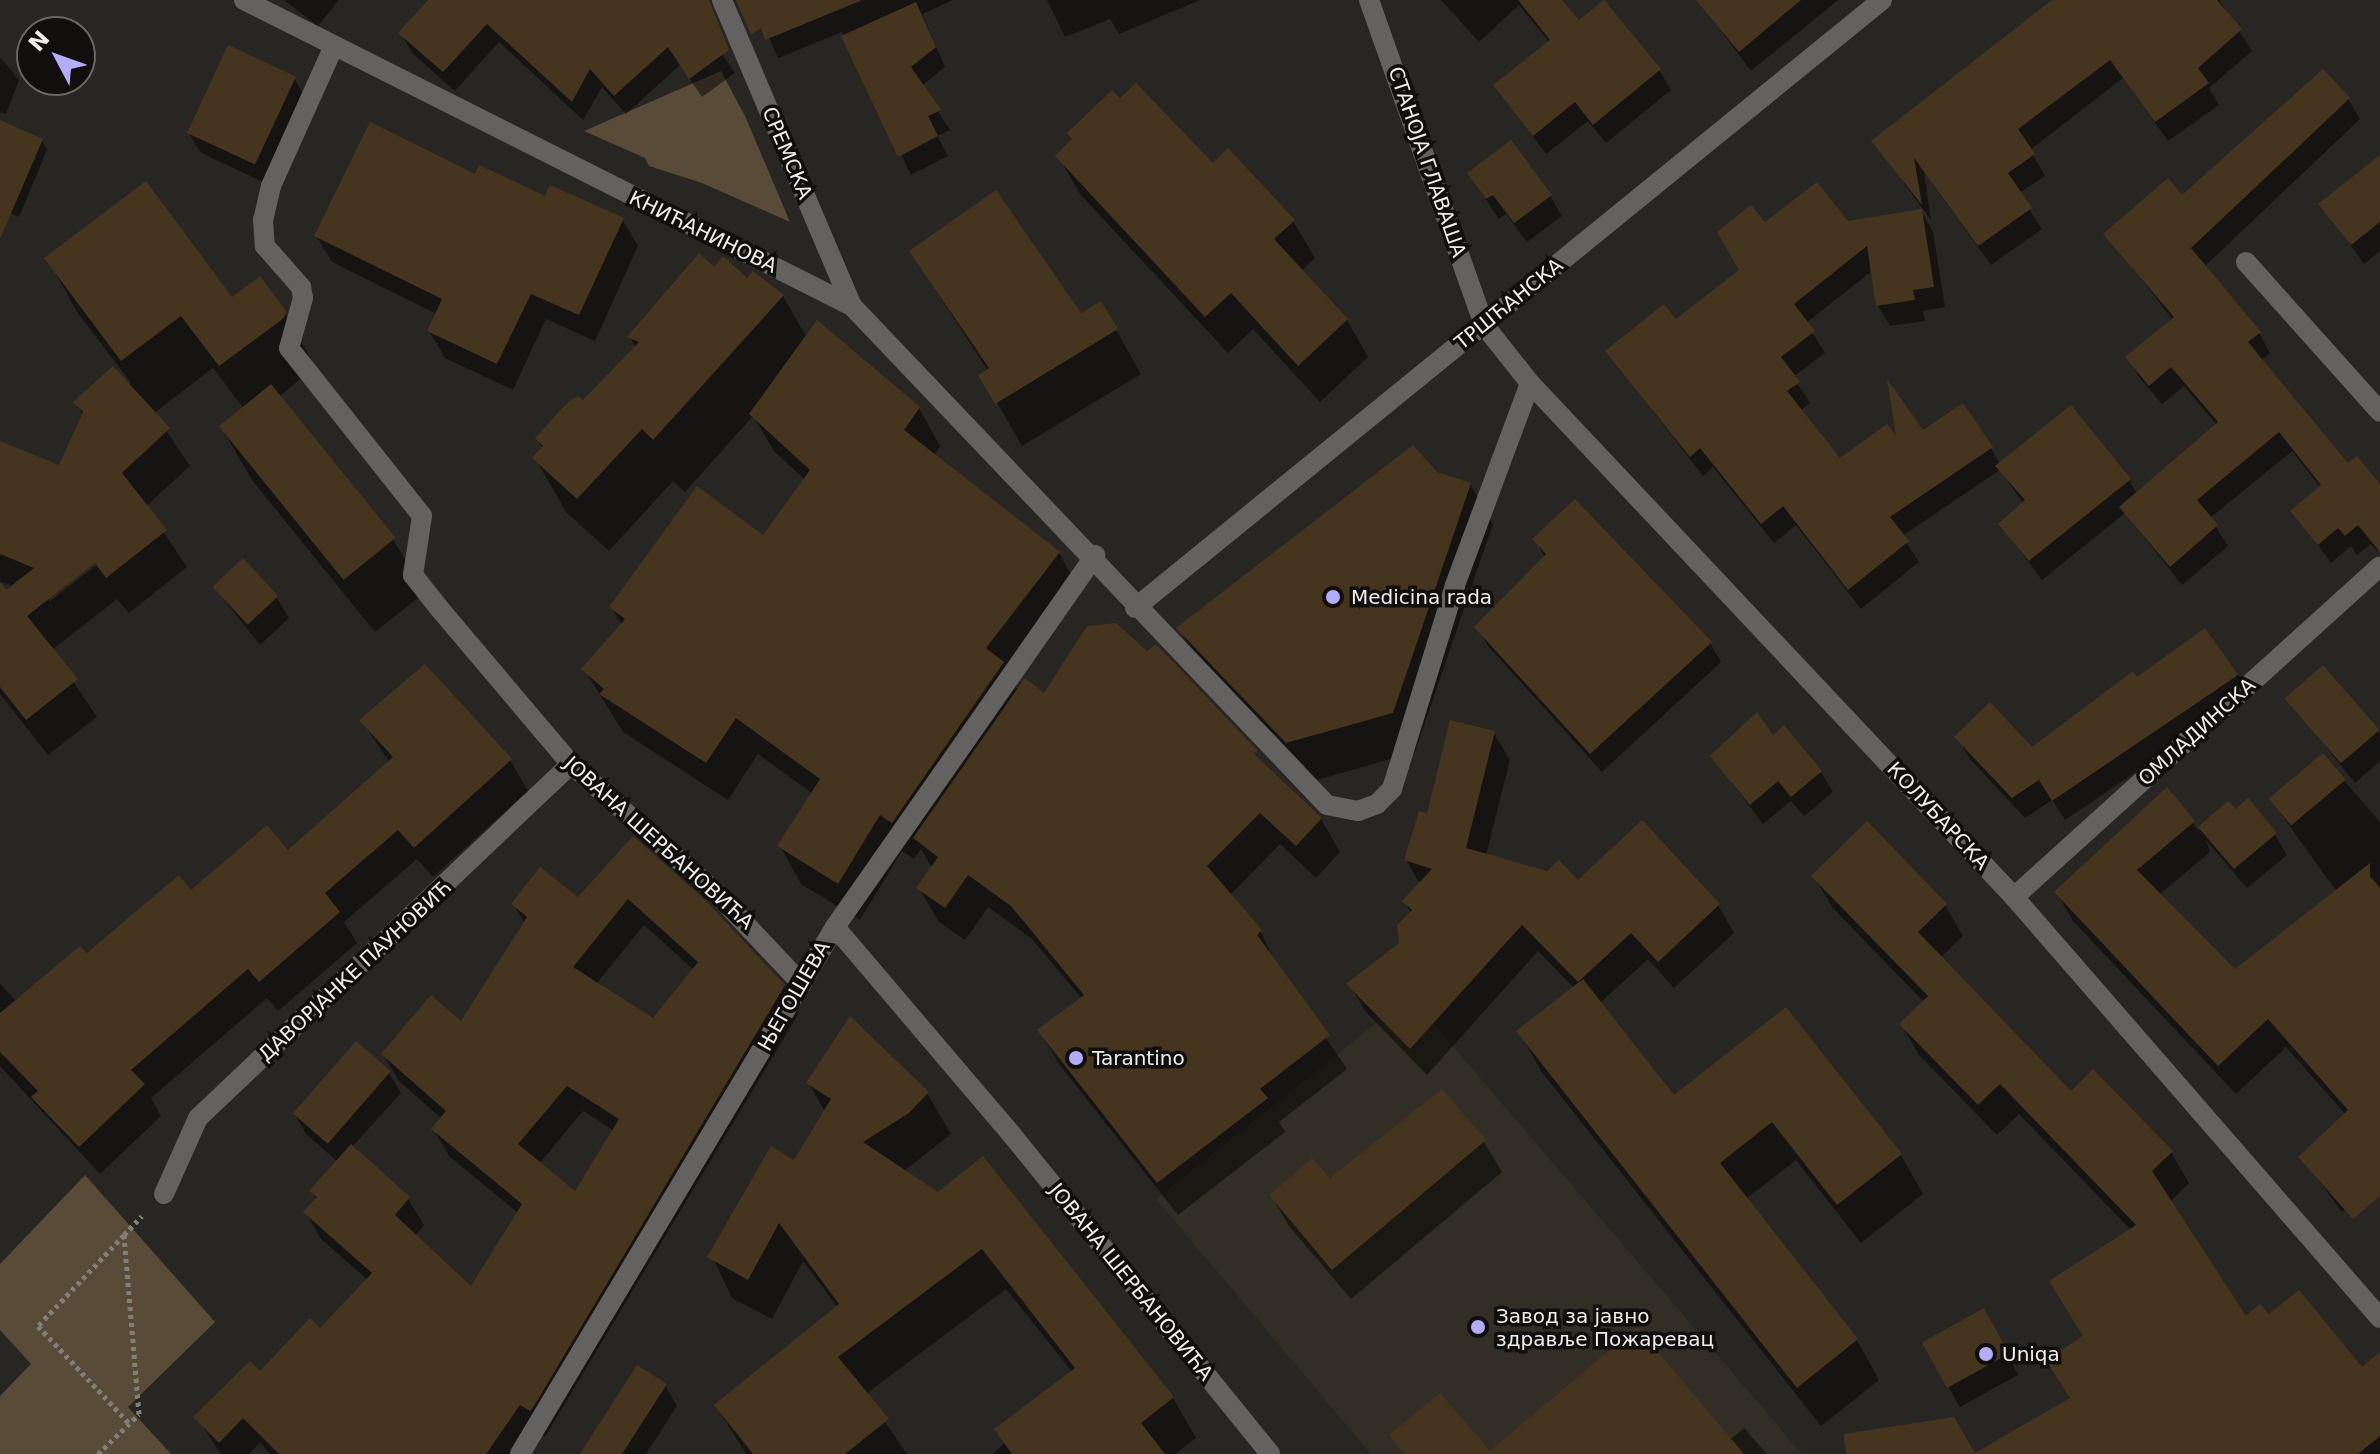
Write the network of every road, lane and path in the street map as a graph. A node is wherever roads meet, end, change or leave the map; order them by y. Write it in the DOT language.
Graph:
graph roads {
  1 [pos="244,0"];
  2 [pos="722,0"];
  3 [pos="1369,0"];
  4 [pos="1882,0"];
  5 [pos="333,48"];
  6 [pos="2246,262"];
  7 [pos="852,306"];
  8 [pos="1484,325"];
  9 [pos="1530,383"];
  10 [pos="2380,412"];
  11 [pos="1095,555"];
  12 [pos="2380,566"];
  13 [pos="1135,608"];
  14 [pos="571,764"];
  15 [pos="2014,897"];
  16 [pos="835,927"];
  17 [pos="802,984"];
  18 [pos="164,1194"];
  19 [pos="124,1235"];
  20 [pos="2380,1318"];
  21 [pos="130,1424"];
  22 [pos="98,1454"];
  23 [pos="520,1454"];
  24 [pos="1270,1454"];
  1 -- 5 [label="street, КНИЋАНИНОВА"];
  2 -- 7 [label="street, СРЕМСКА"];
  3 -- 8 [label="street, СТАНОЈА ГЛАВАША"];
  4 -- 8 [label="street, ТРШЋАНСКА"];
  5 -- 7 [label="street, КНИЋАНИНОВА"];
  5 -- 14 [label="street, ЈОВАНА ШЕРБАНОВИЋА"];
  6 -- 10 [label="street"];
  7 -- 11 [label="street, КНИЋАНИНОВА"];
  8 -- 9 [label="street, КОЛУБАРСКА"];
  8 -- 13 [label="street, ТРШЋАНСКА"];
  9 -- 13 [label="street, КНИЋАНИНОВА"];
  9 -- 15 [label="street, КОЛУБАРСКА"];
  11 -- 13 [label="street, КНИЋАНИНОВА"];
  11 -- 16 [label="street, ЊЕГОШЕВА"];
  12 -- 15 [label="street, ОМЛАДИНСКА"];
  14 -- 17 [label="street, ЈОВАНА ШЕРБАНОВИЋА"];
  14 -- 18 [label="street, ДАВОРЈАНКЕ ПАУНОВИЋ"];
  15 -- 20 [label="street, КОЛУБАРСКА"];
  16 -- 17 [label="street, ЊЕГОШЕВА"];
  16 -- 24 [label="street, ЈОВАНА ШЕРБАНОВИЋА"];
  17 -- 23 [label="street, ЊЕГОШЕВА"];
  18 -- 19 [label="path"];
  19 -- 21 [label="path"];
  19 -- 21 [label="path"];
  21 -- 22 [label="path"];
}
